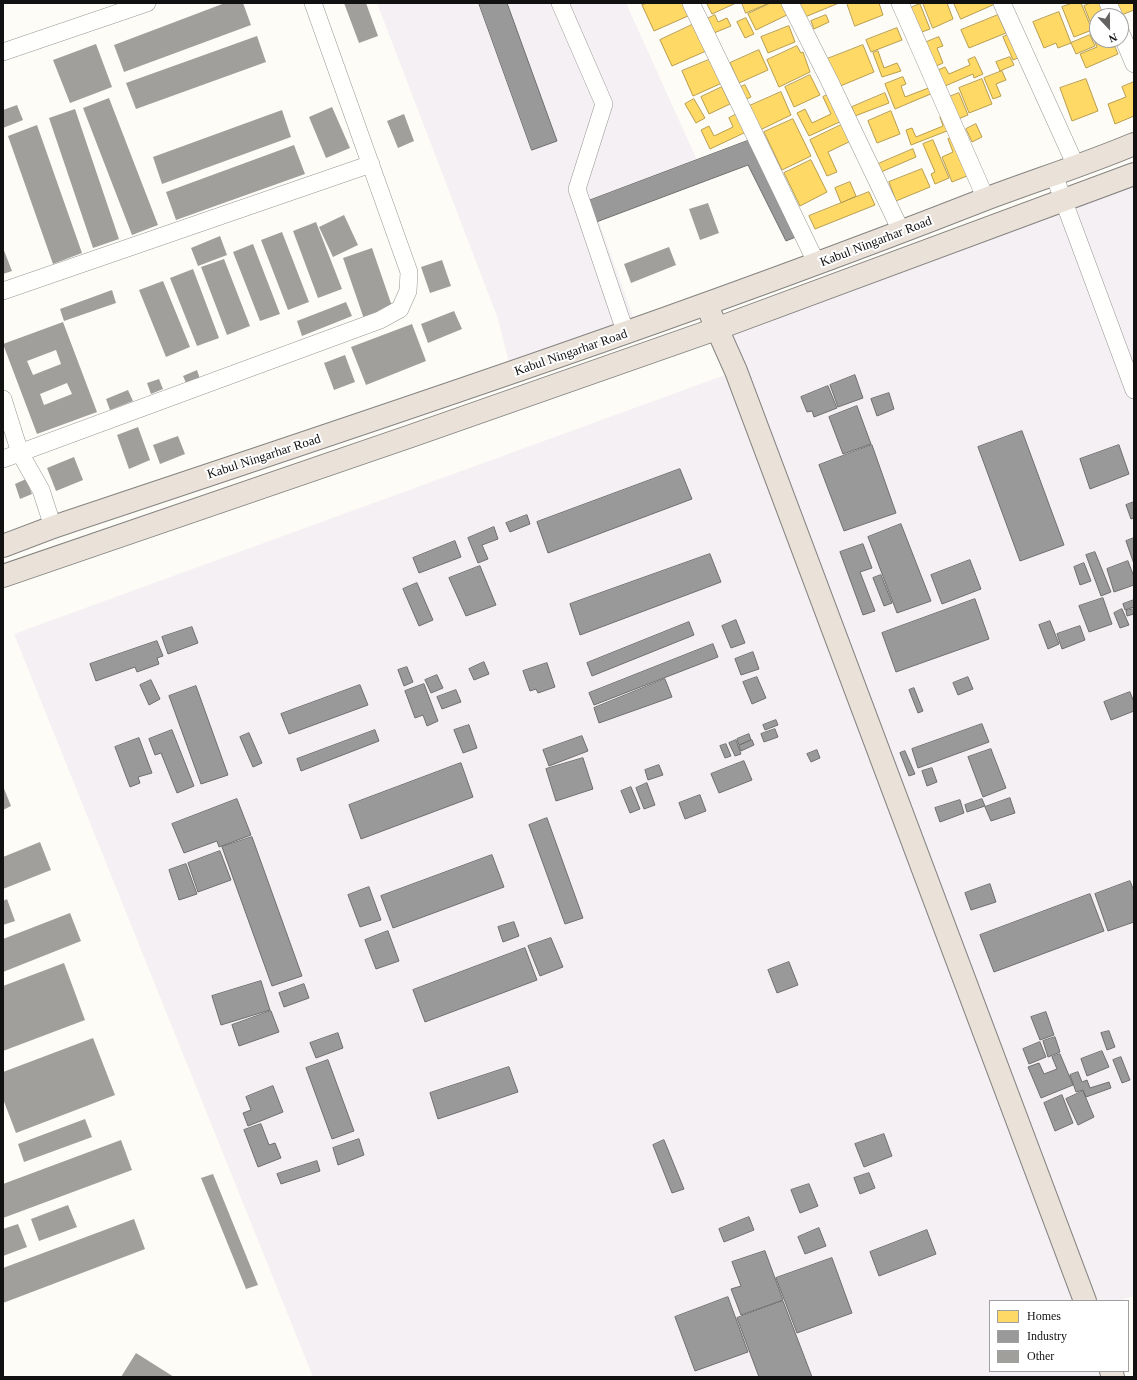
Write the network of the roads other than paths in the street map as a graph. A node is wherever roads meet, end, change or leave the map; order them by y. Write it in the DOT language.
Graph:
graph roads {
  1 [pos="147,3"];
  2 [pos="313,3"];
  3 [pos="560,3"];
  4 [pos="691,3"];
  5 [pos="790,3"];
  6 [pos="900,3"];
  7 [pos="1002,3"];
  8 [pos="1127,48"];
  9 [pos="3,52"];
  10 [pos="1134,64"];
  11 [pos="1134,144"];
  12 [pos="371,164"];
  13 [pos="1076,166"];
  14 [pos="1134,174"];
  15 [pos="1054,175"];
  16 [pos="986,199"];
  17 [pos="1063,200"];
  18 [pos="902,233"];
  19 [pos="817,264"];
  20 [pos="3,291"];
  21 [pos="706,305"];
  22 [pos="716,329"];
  23 [pos="626,334"];
  24 [pos="1134,390"];
  25 [pos="3,399"];
  26 [pos="20,453"];
  27 [pos="3,459"];
  28 [pos="53,527"];
  29 [pos="3,546"];
  30 [pos="3,576"];
  31 [pos="1085,1300"];
  1 -- 9 [label="street"];
  2 -- 12 [label="street"];
  3 -- 23 [label="street"];
  4 -- 19 [label="street"];
  5 -- 18 [label="street"];
  6 -- 16 [label="street"];
  7 -- 13 [label="street"];
  8 -- 10 [label="street"];
  11 -- 13 [label="highway, Kabul Ningarhar Road"];
  12 -- 20 [label="street"];
  12 -- 26 [label="street"];
  13 -- 15 [label="highway, Kabul Ningarhar Road"];
  14 -- 17 [label="highway, Kabul Ningarhar Road"];
  15 -- 16 [label="highway, Kabul Ningarhar Road"];
  15 -- 17 [label="street"];
  16 -- 18 [label="highway, Kabul Ningarhar Road"];
  17 -- 22 [label="highway, Kabul Ningarhar Road"];
  17 -- 24 [label="street"];
  18 -- 19 [label="highway, Kabul Ningarhar Road"];
  19 -- 21 [label="highway, Kabul Ningarhar Road"];
  21 -- 22 [label="highway"];
  21 -- 23 [label="highway, Kabul Ningarhar Road"];
  22 -- 30 [label="highway, Kabul Ningarhar Road"];
  22 -- 31 [label="highway"];
  23 -- 28 [label="highway, Kabul Ningarhar Road"];
  25 -- 26 [label="street"];
  26 -- 27 [label="street"];
  26 -- 28 [label="street"];
  28 -- 29 [label="highway, Kabul Ningarhar Road"];
}
